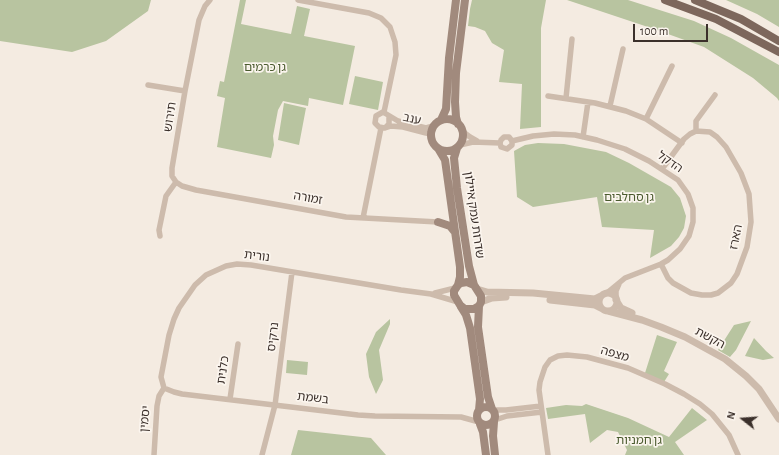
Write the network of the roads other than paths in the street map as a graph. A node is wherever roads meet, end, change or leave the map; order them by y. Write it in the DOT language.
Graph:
graph roads {
  1 [pos="210,0"];
  2 [pos="299,0"];
  3 [pos="456,0"];
  4 [pos="464,0"];
  5 [pos="665,0"];
  6 [pos="696,0"];
  7 [pos="572,40"];
  8 [pos="779,41"];
  9 [pos="623,49"];
  10 [pos="779,52"];
  11 [pos="672,66"];
  12 [pos="148,85"];
  13 [pos="185,91"];
  14 [pos="715,95"];
  15 [pos="548,96"];
  16 [pos="566,98"];
  17 [pos="588,102"];
  18 [pos="610,106"];
  19 [pos="384,112"];
  20 [pos="389,117"];
  21 [pos="646,119"];
  22 [pos="442,120"];
  23 [pos="433,126"];
  24 [pos="460,127"];
  25 [pos="383,128"];
  26 [pos="696,131"];
  27 [pos="583,137"];
  28 [pos="431,139"];
  29 [pos="512,141"];
  30 [pos="478,142"];
  31 [pos="500,143"];
  32 [pos="682,143"];
  33 [pos="459,146"];
  34 [pos="439,150"];
  35 [pos="662,169"];
  36 [pos="176,182"];
  37 [pos="451,212"];
  38 [pos="364,218"];
  39 [pos="438,222"];
  40 [pos="455,232"];
  41 [pos="160,236"];
  42 [pos="661,264"];
  43 [pos="292,272"];
  44 [pos="621,280"];
  45 [pos="456,286"];
  46 [pos="476,287"];
  47 [pos="431,294"];
  48 [pos="603,295"];
  49 [pos="616,299"];
  50 [pos="460,304"];
  51 [pos="480,304"];
  52 [pos="605,310"];
  53 [pos="238,344"];
  54 [pos="164,388"];
  55 [pos="230,400"];
  56 [pos="275,405"];
  57 [pos="493,409"];
  58 [pos="542,409"];
  59 [pos="779,410"];
  60 [pos="479,411"];
  61 [pos="461,418"];
  62 [pos="779,418"];
  63 [pos="494,421"];
  64 [pos="480,423"];
  65 [pos="154,455"];
  66 [pos="262,455"];
  67 [pos="486,455"];
  68 [pos="495,455"];
  69 [pos="548,455"];
  70 [pos="738,455"];
  1 -- 13 [label="street, תירוש"];
  2 -- 19 [label="street"];
  3 -- 22 [label="main road"];
  4 -- 24 [label="main road"];
  5 -- 10 [label="main road"];
  6 -- 8 [label="main road"];
  7 -- 16 [label="street"];
  9 -- 18 [label="street"];
  11 -- 21 [label="street"];
  12 -- 13 [label="street"];
  13 -- 36 [label="street, תירוש"];
  14 -- 26 [label="street"];
  15 -- 16 [label="street"];
  16 -- 17 [label="street"];
  17 -- 18 [label="street"];
  17 -- 27 [label="street"];
  18 -- 21 [label="street"];
  19 -- 20 [label="street"];
  19 -- 25 [label="street"];
  20 -- 23 [label="street, ענב"];
  20 -- 25 [label="street"];
  21 -- 32 [label="street"];
  22 -- 23 [label="main road"];
  22 -- 24 [label="main road"];
  23 -- 28 [label="main road"];
  24 -- 30 [label="street"];
  24 -- 33 [label="main road"];
  25 -- 28 [label="street, ענב"];
  25 -- 38 [label="street"];
  26 -- 32 [label="street"];
  26 -- 42 [label="street, הארז"];
  27 -- 29 [label="street, הדקל"];
  27 -- 35 [label="street, הדקל"];
  28 -- 34 [label="main road"];
  29 -- 31 [label="street"];
  29 -- 31 [label="street"];
  30 -- 31 [label="street"];
  30 -- 33 [label="street"];
  32 -- 35 [label="street"];
  33 -- 34 [label="main road"];
  33 -- 46 [label="main road, שדרות עמק איילון"];
  34 -- 37 [label="main road, שדרות עמק איילון"];
  35 -- 42 [label="street, הדקל"];
  36 -- 38 [label="street, זמורה"];
  36 -- 41 [label="street"];
  37 -- 39 [label="main road"];
  37 -- 40 [label="main road, שדרות עמק איילון"];
  38 -- 39 [label="street, זמורה"];
  39 -- 40 [label="main road"];
  40 -- 45 [label="main road, שדרות עמק איילון"];
  42 -- 44 [label="street, הדקל"];
  43 -- 47 [label="street, נורית"];
  43 -- 54 [label="street, נורית"];
  43 -- 56 [label="street, נרקיס"];
  44 -- 48 [label="street, הדקל"];
  44 -- 49 [label="street"];
  45 -- 46 [label="main road"];
  45 -- 47 [label="street, נורית"];
  45 -- 50 [label="main road"];
  46 -- 48 [label="street"];
  46 -- 51 [label="main road"];
  47 -- 50 [label="street, נורית"];
  48 -- 49 [label="street"];
  48 -- 52 [label="street"];
  49 -- 52 [label="street"];
  49 -- 59 [label="street, הקשת"];
  50 -- 51 [label="main road"];
  50 -- 60 [label="main road"];
  51 -- 52 [label="street, הקשת"];
  51 -- 57 [label="main road"];
  52 -- 62 [label="street, הקשת"];
  53 -- 55 [label="street, כלנית"];
  54 -- 55 [label="street, בשמת"];
  54 -- 65 [label="street, יסמין"];
  55 -- 56 [label="street, בשמת"];
  56 -- 61 [label="street, בשמת"];
  56 -- 66 [label="street"];
  57 -- 58 [label="street"];
  57 -- 60 [label="main road"];
  57 -- 63 [label="main road"];
  58 -- 63 [label="street"];
  58 -- 69 [label="street, מצפה"];
  58 -- 70 [label="street, מצפה"];
  60 -- 61 [label="street, בשמת"];
  60 -- 64 [label="main road"];
  61 -- 64 [label="street, בשמת"];
  63 -- 64 [label="main road"];
  63 -- 68 [label="main road"];
  64 -- 67 [label="main road"];
}
